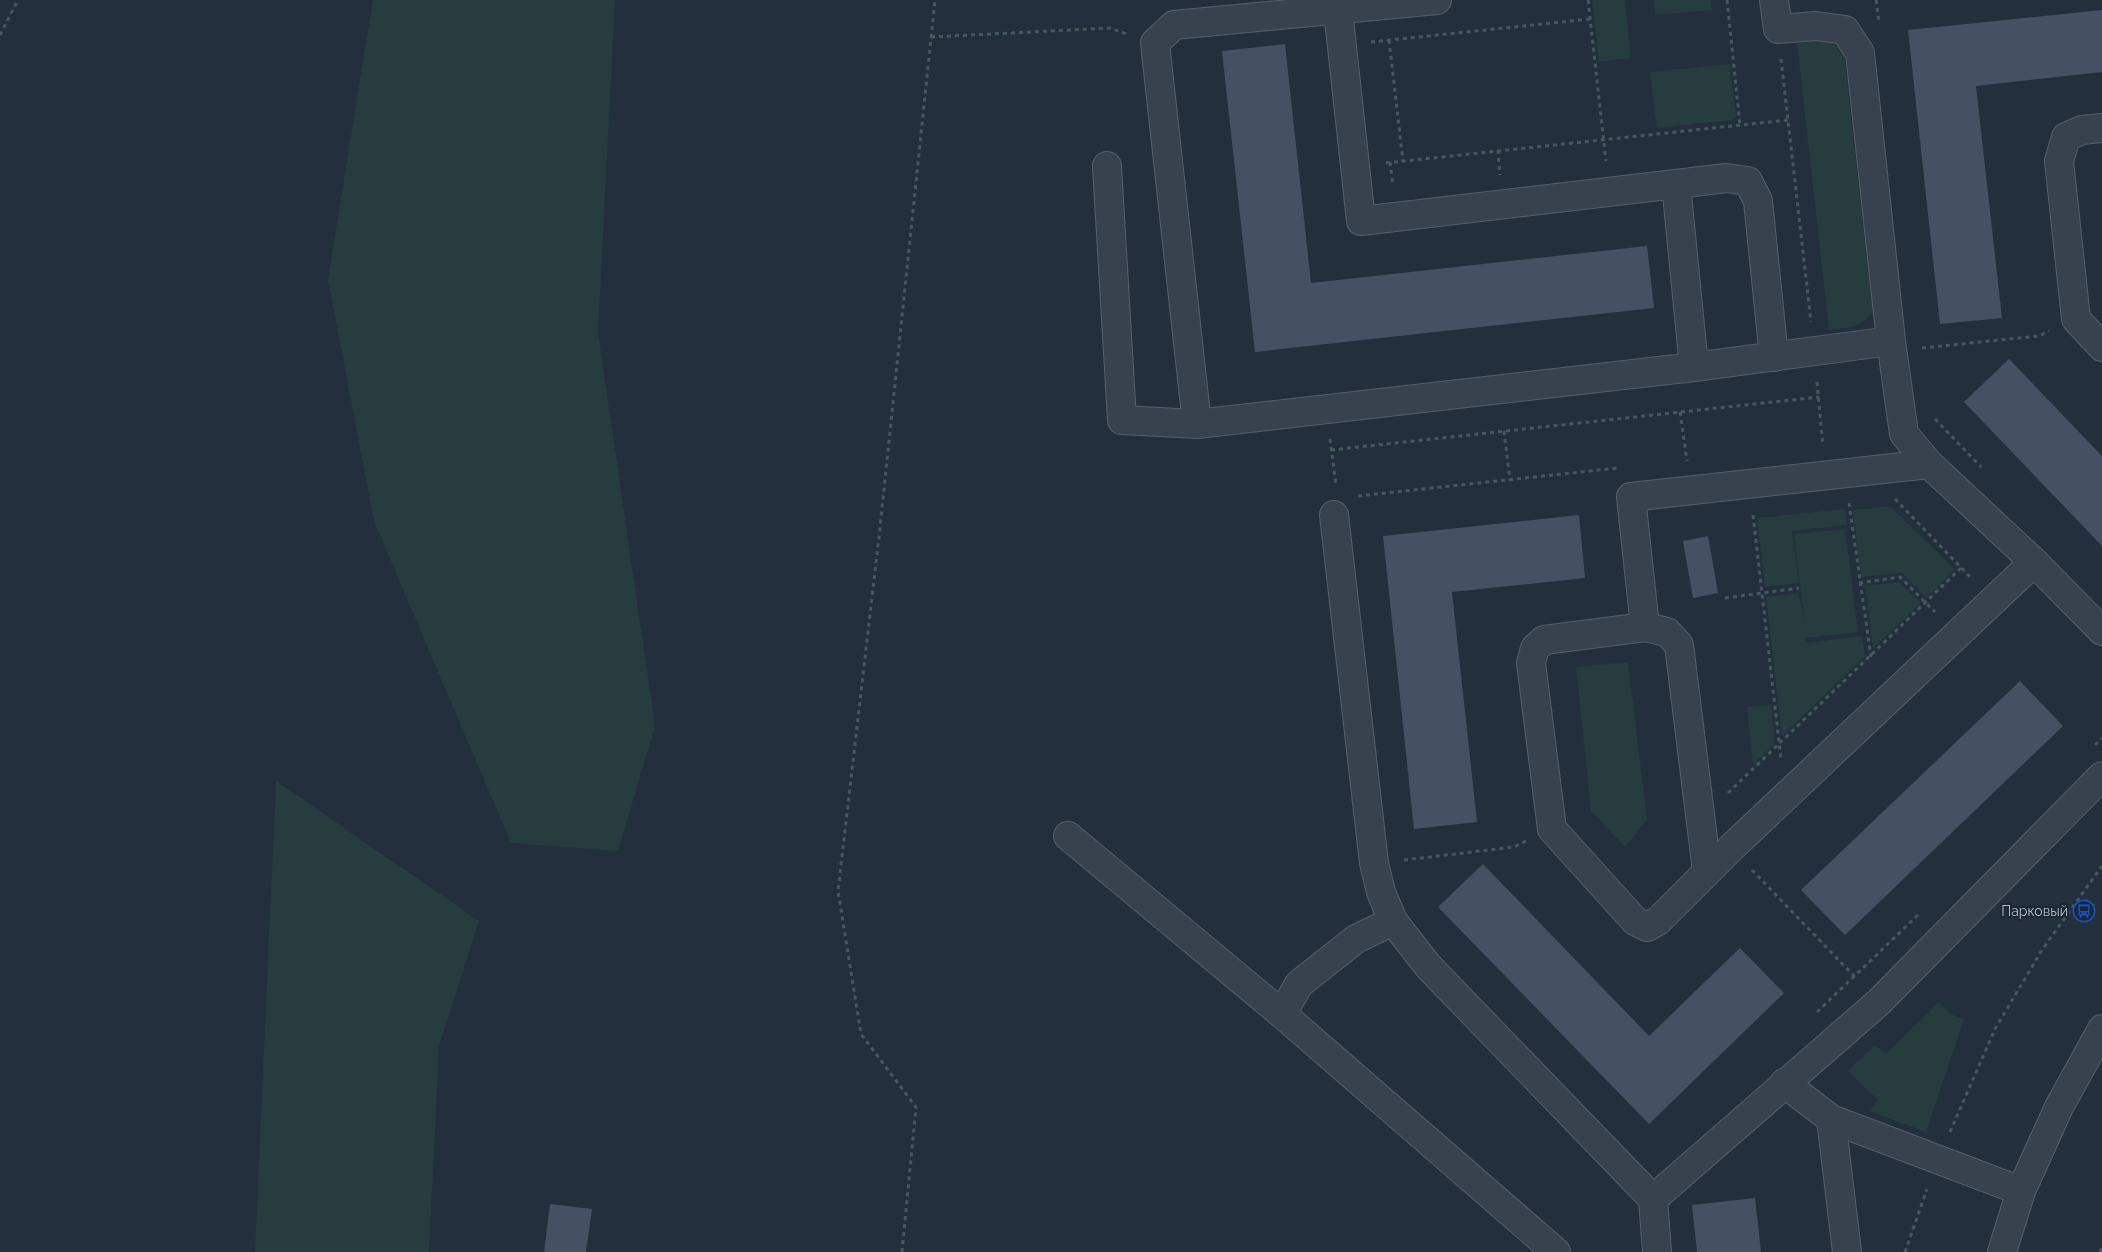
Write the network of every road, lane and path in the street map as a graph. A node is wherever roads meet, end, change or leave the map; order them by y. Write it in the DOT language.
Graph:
graph roads {
  1 [pos="18,0"];
  2 [pos="935,0"];
  3 [pos="1429,0"];
  4 [pos="1588,0"];
  5 [pos="1727,0"];
  6 [pos="1774,0"];
  7 [pos="1876,0"];
  8 [pos="1248,9"];
  9 [pos="1338,10"];
  10 [pos="1590,19"];
  11 [pos="1778,29"];
  12 [pos="1879,29"];
  13 [pos="0,35"];
  14 [pos="932,37"];
  15 [pos="1389,40"];
  16 [pos="1156,43"];
  17 [pos="1342,46"];
  18 [pos="1788,120"];
  19 [pos="1740,125"];
  20 [pos="2102,128"];
  21 [pos="1604,139"];
  22 [pos="1403,161"];
  23 [pos="1107,166"];
  24 [pos="1354,166"];
  25 [pos="1676,184"];
  26 [pos="1610,191"];
  27 [pos="2076,319"];
  28 [pos="1902,345"];
  29 [pos="2102,347"];
  30 [pos="1815,352"];
  31 [pos="1774,358"];
  32 [pos="1694,367"];
  33 [pos="1819,397"];
  34 [pos="1326,409"];
  35 [pos="1680,412"];
  36 [pos="1932,416"];
  37 [pos="1197,424"];
  38 [pos="1504,431"];
  39 [pos="1823,446"];
  40 [pos="1331,450"];
  41 [pos="1686,461"];
  42 [pos="1930,464"];
  43 [pos="1986,472"];
  44 [pos="1510,480"];
  45 [pos="1750,484"];
  46 [pos="1848,495"];
  47 [pos="1894,498"];
  48 [pos="1334,514"];
  49 [pos="2034,562"];
  50 [pos="1961,568"];
  51 [pos="1859,582"];
  52 [pos="1799,588"];
  53 [pos="1762,593"];
  54 [pos="1725,598"];
  55 [pos="1993,602"];
  56 [pos="1926,604"];
  57 [pos="1645,627"];
  58 [pos="2102,631"];
  59 [pos="1959,634"];
  60 [pos="1871,657"];
  61 [pos="2102,738"];
  62 [pos="1778,744"];
  63 [pos="2088,752"];
  64 [pos="2102,776"];
  65 [pos="1786,797"];
  66 [pos="1700,819"];
  67 [pos="1552,829"];
  68 [pos="1068,836"];
  69 [pos="1730,848"];
  70 [pos="1374,863"];
  71 [pos="2102,866"];
  72 [pos="1707,871"];
  73 [pos="1925,908"];
  74 [pos="1393,921"];
  75 [pos="1854,976"];
  76 [pos="1879,1002"];
  77 [pos="1282,1014"];
  78 [pos="1811,1017"];
  79 [pos="2102,1029"];
  80 [pos="1784,1083"];
  81 [pos="1831,1119"];
  82 [pos="1937,1160"];
  83 [pos="2021,1191"];
  84 [pos="1653,1199"];
  85 [pos="2102,1248"];
  86 [pos="902,1252"];
  87 [pos="1556,1252"];
  88 [pos="1657,1252"];
  89 [pos="1847,1252"];
  90 [pos="1905,1252"];
  91 [pos="2002,1252"];
  92 [pos="2100,1252"];
  1 -- 13 [label="path"];
  2 -- 14 [label="path"];
  3 -- 9 [label="street"];
  4 -- 10 [label="path"];
  5 -- 19 [label="path"];
  6 -- 11 [label="street"];
  7 -- 12 [label="path"];
  8 -- 9 [label="street"];
  8 -- 16 [label="street"];
  9 -- 17 [label="street"];
  10 -- 15 [label="path"];
  10 -- 21 [label="path"];
  11 -- 18 [label="path"];
  11 -- 28 [label="street"];
  14 -- 16 [label="path"];
  14 -- 86 [label="path"];
  15 -- 17 [label="path"];
  15 -- 22 [label="path"];
  16 -- 37 [label="street"];
  17 -- 24 [label="street"];
  18 -- 19 [label="path"];
  18 -- 30 [label="path"];
  19 -- 21 [label="path"];
  20 -- 27 [label="street"];
  21 -- 22 [label="path"];
  21 -- 26 [label="path"];
  22 -- 24 [label="path"];
  23 -- 37 [label="street"];
  24 -- 26 [label="street"];
  25 -- 26 [label="street"];
  25 -- 31 [label="street"];
  25 -- 32 [label="street"];
  27 -- 28 [label="path"];
  27 -- 29 [label="street"];
  28 -- 30 [label="street"];
  28 -- 42 [label="street"];
  30 -- 31 [label="street"];
  30 -- 33 [label="path"];
  31 -- 32 [label="street"];
  32 -- 34 [label="street"];
  33 -- 35 [label="path"];
  33 -- 39 [label="path"];
  34 -- 37 [label="street"];
  34 -- 40 [label="path"];
  35 -- 38 [label="path"];
  35 -- 41 [label="path"];
  36 -- 43 [label="path"];
  38 -- 40 [label="path"];
  38 -- 44 [label="path"];
  40 -- 48 [label="path"];
  42 -- 45 [label="street"];
  42 -- 49 [label="street"];
  45 -- 53 [label="path"];
  45 -- 57 [label="street"];
  46 -- 51 [label="path"];
  47 -- 50 [label="path"];
  48 -- 70 [label="street"];
  49 -- 55 [label="street"];
  49 -- 58 [label="street"];
  50 -- 55 [label="path"];
  50 -- 56 [label="path"];
  51 -- 56 [label="path"];
  51 -- 60 [label="path"];
  52 -- 53 [label="path"];
  53 -- 54 [label="path"];
  53 -- 62 [label="path"];
  55 -- 59 [label="street"];
  56 -- 59 [label="path"];
  56 -- 60 [label="path"];
  57 -- 66 [label="street"];
  57 -- 67 [label="street"];
  59 -- 65 [label="street"];
  60 -- 62 [label="path"];
  61 -- 63 [label="path"];
  62 -- 65 [label="path"];
  62 -- 66 [label="path"];
  64 -- 76 [label="street"];
  65 -- 69 [label="street"];
  66 -- 72 [label="street"];
  67 -- 70 [label="path"];
  67 -- 72 [label="street"];
  68 -- 77 [label="street"];
  69 -- 72 [label="street"];
  69 -- 75 [label="path"];
  70 -- 74 [label="street"];
  71 -- 82 [label="path"];
  73 -- 75 [label="path"];
  74 -- 77 [label="street"];
  74 -- 84 [label="street"];
  75 -- 76 [label="path"];
  75 -- 78 [label="path"];
  76 -- 80 [label="street"];
  77 -- 87 [label="street"];
  79 -- 83 [label="street"];
  80 -- 81 [label="street"];
  80 -- 84 [label="street"];
  81 -- 82 [label="street"];
  81 -- 89 [label="street"];
  82 -- 83 [label="street"];
  82 -- 90 [label="path"];
  83 -- 91 [label="street"];
  84 -- 88 [label="street"];
  85 -- 92 [label="path"];
}
